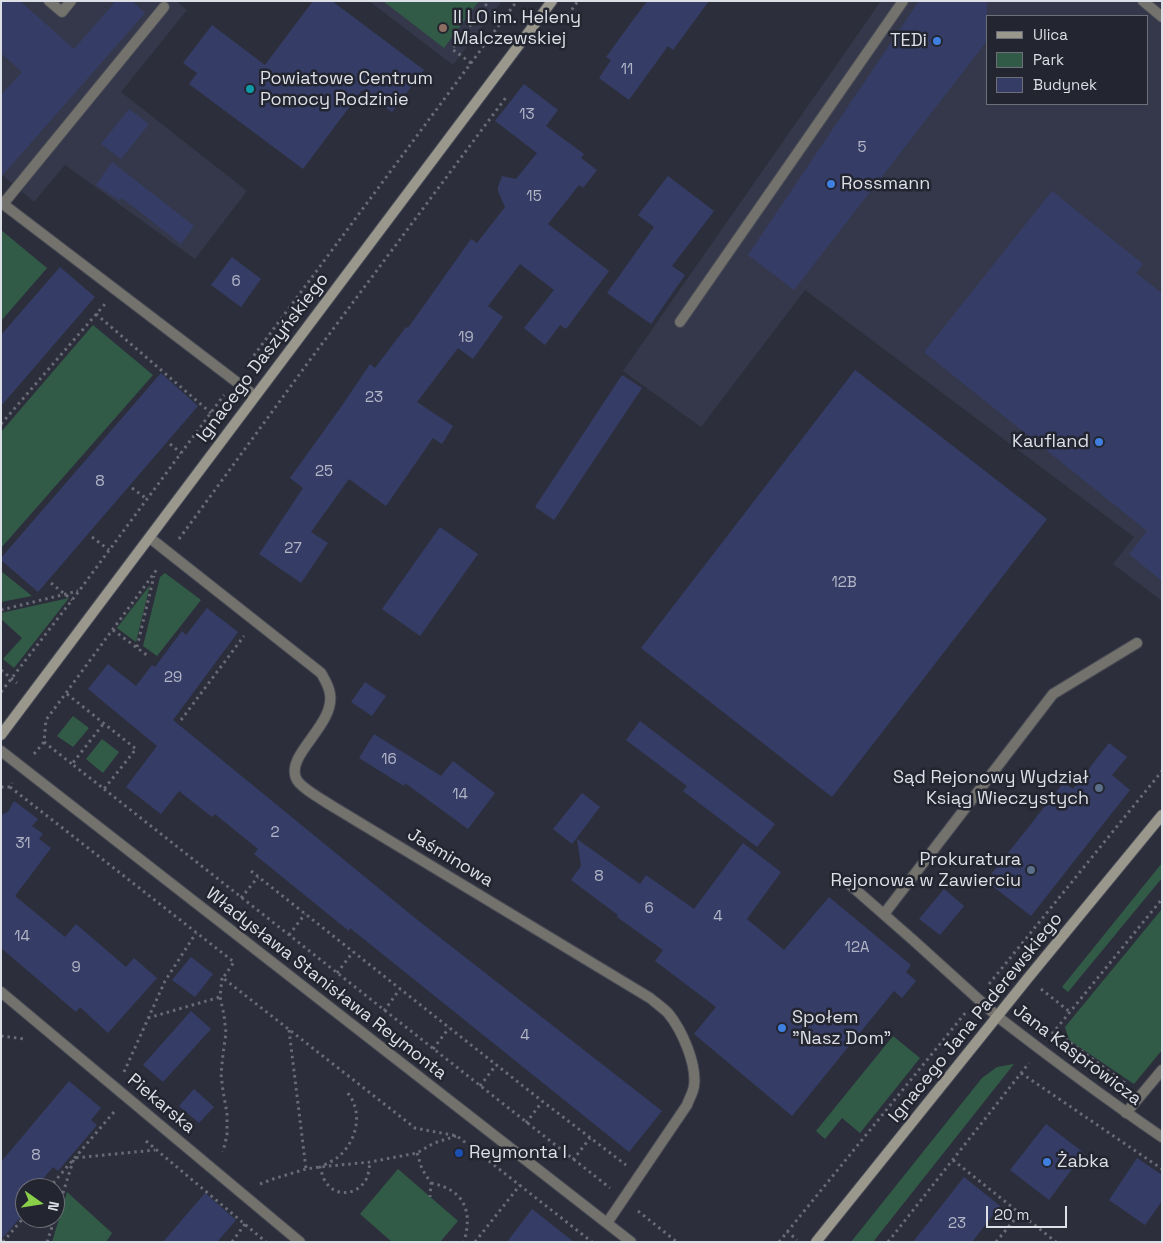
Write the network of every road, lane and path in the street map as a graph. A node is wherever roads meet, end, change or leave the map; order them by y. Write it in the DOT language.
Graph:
graph roads {
  1 [pos="48,1"];
  2 [pos="71,1"];
  3 [pos="488,1"];
  4 [pos="516,1"];
  5 [pos="552,1"];
  6 [pos="578,1"];
  7 [pos="903,1"];
  8 [pos="1143,1"];
  9 [pos="164,7"];
  10 [pos="566,17"];
  11 [pos="1162,17"];
  12 [pos="471,63"];
  13 [pos="508,96"];
  14 [pos="117,290"];
  15 [pos="96,314"];
  16 [pos="680,322"];
  17 [pos="235,381"];
  18 [pos="255,396"];
  19 [pos="211,413"];
  20 [pos="1,424"];
  21 [pos="170,444"];
  22 [pos="182,453"];
  23 [pos="132,488"];
  24 [pos="147,499"];
  25 [pos="92,537"];
  26 [pos="150,538"];
  27 [pos="109,550"];
  28 [pos="169,553"];
  29 [pos="155,573"];
  30 [pos="51,583"];
  31 [pos="78,591"];
  32 [pos="65,594"];
  33 [pos="72,600"];
  34 [pos="1,610"];
  35 [pos="113,630"];
  36 [pos="248,631"];
  37 [pos="1138,643"];
  38 [pos="136,647"];
  39 [pos="148,656"];
  40 [pos="1,670"];
  41 [pos="11,679"];
  42 [pos="1,692"];
  43 [pos="67,694"];
  44 [pos="46,720"];
  45 [pos="181,720"];
  46 [pos="104,723"];
  47 [pos="1,735"];
  48 [pos="44,742"];
  49 [pos="1,751"];
  50 [pos="72,764"];
  51 [pos="10,787"];
  52 [pos="104,789"];
  53 [pos="1162,815"];
  54 [pos="250,871"];
  55 [pos="258,877"];
  56 [pos="848,883"];
  57 [pos="241,898"];
  58 [pos="1162,899"];
  59 [pos="305,914"];
  60 [pos="884,914"];
  61 [pos="196,933"];
  62 [pos="289,936"];
  63 [pos="353,952"];
  64 [pos="337,973"];
  65 [pos="223,978"];
  66 [pos="400,989"];
  67 [pos="1,992"];
  68 [pos="220,997"];
  69 [pos="384,1011"];
  70 [pos="998,1017"];
  71 [pos="148,1018"];
  72 [pos="449,1028"];
  73 [pos="288,1029"];
  74 [pos="1055,1031"];
  75 [pos="1,1036"];
  76 [pos="28,1039"];
  77 [pos="433,1049"];
  78 [pos="1040,1049"];
  79 [pos="496,1064"];
  80 [pos="1162,1070"];
  81 [pos="1021,1073"];
  82 [pos="123,1075"];
  83 [pos="480,1086"];
  84 [pos="348,1093"];
  85 [pos="1141,1094"];
  86 [pos="542,1101"];
  87 [pos="114,1112"];
  88 [pos="1126,1113"];
  89 [pos="526,1123"];
  90 [pos="456,1136"];
  91 [pos="1162,1137"];
  92 [pos="590,1138"];
  93 [pos="155,1150"];
  94 [pos="417,1153"];
  95 [pos="74,1158"];
  96 [pos="573,1160"];
  97 [pos="953,1160"];
  98 [pos="370,1162"];
  99 [pos="320,1167"];
  100 [pos="306,1169"];
  101 [pos="1162,1169"];
  102 [pos="639,1175"];
  103 [pos="221,1176"];
  104 [pos="57,1178"];
  105 [pos="431,1183"];
  106 [pos="65,1186"];
  107 [pos="520,1186"];
  108 [pos="241,1192"];
  109 [pos="430,1197"];
  110 [pos="623,1198"];
  111 [pos="1020,1213"];
  112 [pos="607,1223"];
  113 [pos="245,1224"];
  114 [pos="15,1228"];
  115 [pos="52,1228"];
  116 [pos="788,1232"];
  117 [pos="3,1242"];
  118 [pos="47,1242"];
  119 [pos="232,1242"];
  120 [pos="300,1242"];
  121 [pos="464,1242"];
  122 [pos="475,1242"];
  123 [pos="592,1242"];
  124 [pos="631,1242"];
  125 [pos="677,1242"];
  126 [pos="800,1242"];
  127 [pos="816,1242"];
  128 [pos="888,1242"];
  129 [pos="996,1242"];
  130 [pos="1056,1242"];
  1 -- 2 [label="street"];
  3 -- 12 [label="path"];
  4 -- 12 [label="path"];
  5 -- 18 [label="street, Ignacego Daszyńskiego"];
  6 -- 10 [label="path"];
  7 -- 16 [label="street"];
  8 -- 11 [label="street"];
  9 -- 14 [label="street"];
  12 -- 17 [label="path"];
  13 -- 28 [label="path"];
  14 -- 15 [label="path"];
  14 -- 17 [label="street"];
  15 -- 19 [label="path"];
  15 -- 20 [label="path"];
  17 -- 18 [label="street"];
  17 -- 19 [label="path"];
  18 -- 26 [label="street, Ignacego Daszyńskiego"];
  19 -- 22 [label="path"];
  21 -- 22 [label="path"];
  22 -- 24 [label="path"];
  23 -- 24 [label="path"];
  24 -- 27 [label="path"];
  25 -- 27 [label="path"];
  26 -- 28 [label="street, Jaśminowa"];
  26 -- 47 [label="street, Ignacego Daszyńskiego"];
  27 -- 31 [label="path"];
  28 -- 29 [label="path"];
  28 -- 102 [label="street, Jaśminowa"];
  29 -- 35 [label="path"];
  29 -- 38 [label="path"];
  30 -- 32 [label="path"];
  31 -- 32 [label="path"];
  31 -- 33 [label="path"];
  32 -- 33 [label="path"];
  32 -- 34 [label="path"];
  33 -- 41 [label="path"];
  35 -- 38 [label="path"];
  35 -- 43 [label="path"];
  36 -- 45 [label="path"];
  37 -- 60 [label="street"];
  38 -- 39 [label="path"];
  40 -- 41 [label="path"];
  41 -- 42 [label="path"];
  43 -- 44 [label="path"];
  43 -- 46 [label="path"];
  46 -- 50 [label="path"];
  46 -- 52 [label="path"];
  48 -- 50 [label="path"];
  49 -- 112 [label="street, Władysława Stanisława Reymonta"];
  50 -- 52 [label="path"];
  51 -- 61 [label="path"];
  52 -- 57 [label="path"];
  53 -- 70 [label="street, Ignacego Jana Paderewskiego"];
  54 -- 55 [label="path"];
  55 -- 57 [label="path"];
  55 -- 59 [label="path"];
  56 -- 60 [label="street, Jana Kasprowicza"];
  57 -- 62 [label="path"];
  58 -- 74 [label="path"];
  59 -- 62 [label="path"];
  59 -- 63 [label="path"];
  60 -- 70 [label="street, Jana Kasprowicza"];
  61 -- 65 [label="path"];
  61 -- 71 [label="path"];
  62 -- 64 [label="path"];
  63 -- 64 [label="path"];
  63 -- 66 [label="path"];
  64 -- 69 [label="path"];
  65 -- 68 [label="path"];
  65 -- 73 [label="path"];
  66 -- 69 [label="path"];
  66 -- 72 [label="path"];
  67 -- 103 [label="street, Piekarska"];
  68 -- 71 [label="path"];
  68 -- 103 [label="path"];
  69 -- 77 [label="path"];
  70 -- 78 [label="street, Jana Kasprowicza"];
  70 -- 127 [label="street, Ignacego Jana Paderewskiego"];
  71 -- 82 [label="path"];
  72 -- 77 [label="path"];
  72 -- 79 [label="path"];
  73 -- 90 [label="path"];
  73 -- 100 [label="path"];
  74 -- 78 [label="path"];
  74 -- 85 [label="path"];
  75 -- 76 [label="path"];
  77 -- 83 [label="path"];
  78 -- 81 [label="path"];
  78 -- 88 [label="street, Jana Kasprowicza"];
  79 -- 83 [label="path"];
  79 -- 86 [label="path"];
  80 -- 85 [label="street"];
  81 -- 97 [label="path"];
  81 -- 101 [label="path"];
  83 -- 89 [label="path"];
  84 -- 99 [label="path"];
  85 -- 88 [label="street"];
  86 -- 89 [label="path"];
  86 -- 92 [label="path"];
  87 -- 95 [label="path"];
  88 -- 91 [label="street, Jana Kasprowicza"];
  89 -- 96 [label="path"];
  90 -- 94 [label="path"];
  90 -- 107 [label="path"];
  92 -- 96 [label="path"];
  92 -- 102 [label="path"];
  93 -- 95 [label="path"];
  94 -- 98 [label="path"];
  94 -- 105 [label="path"];
  95 -- 104 [label="path"];
  95 -- 106 [label="path"];
  96 -- 110 [label="path"];
  97 -- 111 [label="path"];
  97 -- 128 [label="path"];
  98 -- 99 [label="path"];
  98 -- 99 [label="path"];
  99 -- 100 [label="path"];
  100 -- 108 [label="path"];
  102 -- 110 [label="street, Jaśminowa"];
  103 -- 108 [label="street, Piekarska"];
  105 -- 109 [label="path"];
  105 -- 121 [label="path"];
  107 -- 122 [label="path"];
  107 -- 123 [label="path"];
  108 -- 120 [label="street, Piekarska"];
  110 -- 112 [label="street, Jaśminowa"];
  110 -- 125 [label="path"];
  111 -- 129 [label="path"];
  111 -- 130 [label="path"];
  112 -- 124 [label="street, Władysława Stanisława Reymonta"];
  113 -- 119 [label="path"];
  114 -- 117 [label="path"];
  115 -- 118 [label="path"];
  116 -- 126 [label="path"];
}
